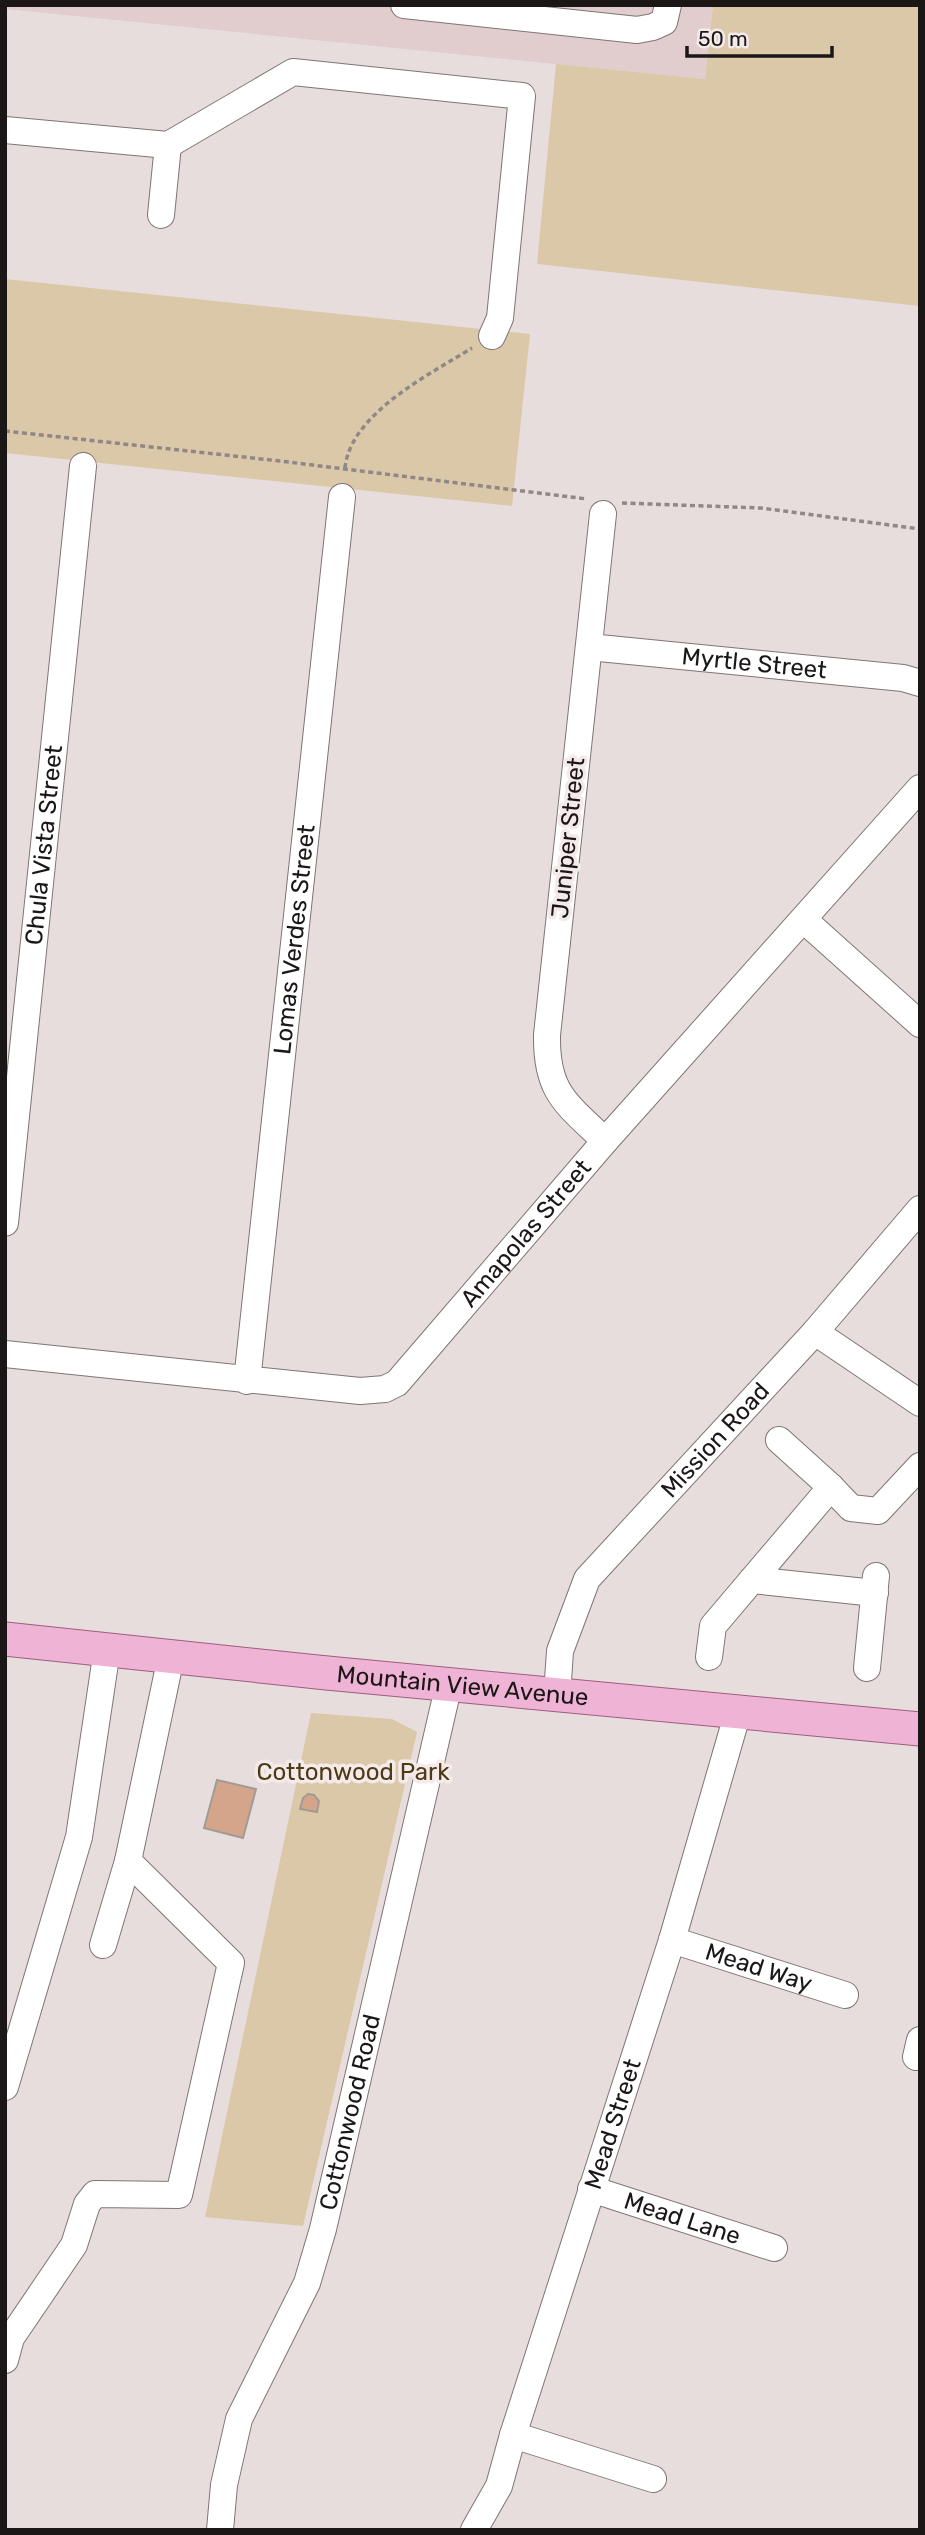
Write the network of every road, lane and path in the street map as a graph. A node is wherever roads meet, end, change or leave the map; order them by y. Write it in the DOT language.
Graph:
graph roads {
  1 [pos="404,5"];
  2 [pos="668,5"];
  3 [pos="440,7"];
  4 [pos="5,130"];
  5 [pos="168,145"];
  6 [pos="161,215"];
  7 [pos="492,336"];
  8 [pos="5,431"];
  9 [pos="83,466"];
  10 [pos="345,469"];
  11 [pos="342,497"];
  12 [pos="602,505"];
  13 [pos="920,529"];
  14 [pos="589,648"];
  15 [pos="920,683"];
  16 [pos="920,788"];
  17 [pos="804,920"];
  18 [pos="920,1024"];
  19 [pos="605,1141"];
  20 [pos="920,1209"];
  21 [pos="5,1223"];
  22 [pos="815,1332"];
  23 [pos="5,1354"];
  24 [pos="247,1381"];
  25 [pos="917,1396"];
  26 [pos="779,1440"];
  27 [pos="920,1466"];
  28 [pos="831,1487"];
  29 [pos="752,1580"];
  30 [pos="5,1639"];
  31 [pos="107,1650"];
  32 [pos="171,1657"];
  33 [pos="709,1657"];
  34 [pos="867,1668"];
  35 [pos="449,1684"];
  36 [pos="557,1695"];
  37 [pos="738,1712"];
  38 [pos="920,1729"];
  39 [pos="128,1861"];
  40 [pos="672,1940"];
  41 [pos="103,1945"];
  42 [pos="845,1995"];
  43 [pos="920,2040"];
  44 [pos="920,2057"];
  45 [pos="5,2087"];
  46 [pos="591,2189"];
  47 [pos="774,2248"];
  48 [pos="5,2360"];
  49 [pos="513,2435"];
  50 [pos="653,2479"];
  51 [pos="220,2530"];
  52 [pos="474,2530"];
  1 -- 3 [label="street"];
  2 -- 3 [label="street"];
  4 -- 5 [label="street"];
  5 -- 6 [label="street"];
  5 -- 7 [label="street"];
  7 -- 10 [label="path"];
  8 -- 10 [label="path"];
  9 -- 21 [label="street, Chula Vista Street"];
  10 -- 12 [label="path"];
  11 -- 24 [label="street, Lomas Verdes Street"];
  12 -- 13 [label="path"];
  12 -- 14 [label="street, Juniper Street"];
  14 -- 15 [label="street, Myrtle Street"];
  14 -- 19 [label="street, Juniper Street"];
  16 -- 17 [label="street, Amapolas Street"];
  17 -- 18 [label="street"];
  17 -- 19 [label="street, Amapolas Street"];
  19 -- 24 [label="street, Amapolas Street"];
  20 -- 22 [label="street, Mission Road"];
  22 -- 25 [label="street"];
  22 -- 36 [label="street, Mission Road"];
  23 -- 24 [label="street, Amapolas Street"];
  26 -- 28 [label="street"];
  27 -- 28 [label="street"];
  28 -- 29 [label="street"];
  29 -- 33 [label="street"];
  29 -- 34 [label="street"];
  30 -- 31 [label="main road, Mountain View Avenue"];
  31 -- 32 [label="main road, Mountain View Avenue"];
  31 -- 45 [label="street"];
  32 -- 35 [label="main road, Mountain View Avenue"];
  32 -- 39 [label="street"];
  35 -- 36 [label="main road, Mountain View Avenue"];
  35 -- 51 [label="street, Cottonwood Road"];
  36 -- 37 [label="main road, Mountain View Avenue"];
  37 -- 38 [label="main road, Mountain View Avenue"];
  37 -- 40 [label="street, Mead Street"];
  39 -- 41 [label="street"];
  39 -- 48 [label="street"];
  40 -- 42 [label="street, Mead Way"];
  40 -- 46 [label="street, Mead Street"];
  43 -- 44 [label="street"];
  46 -- 47 [label="street, Mead Lane"];
  46 -- 49 [label="street, Mead Street"];
  49 -- 50 [label="street"];
  49 -- 52 [label="street, Mead Street"];
}
